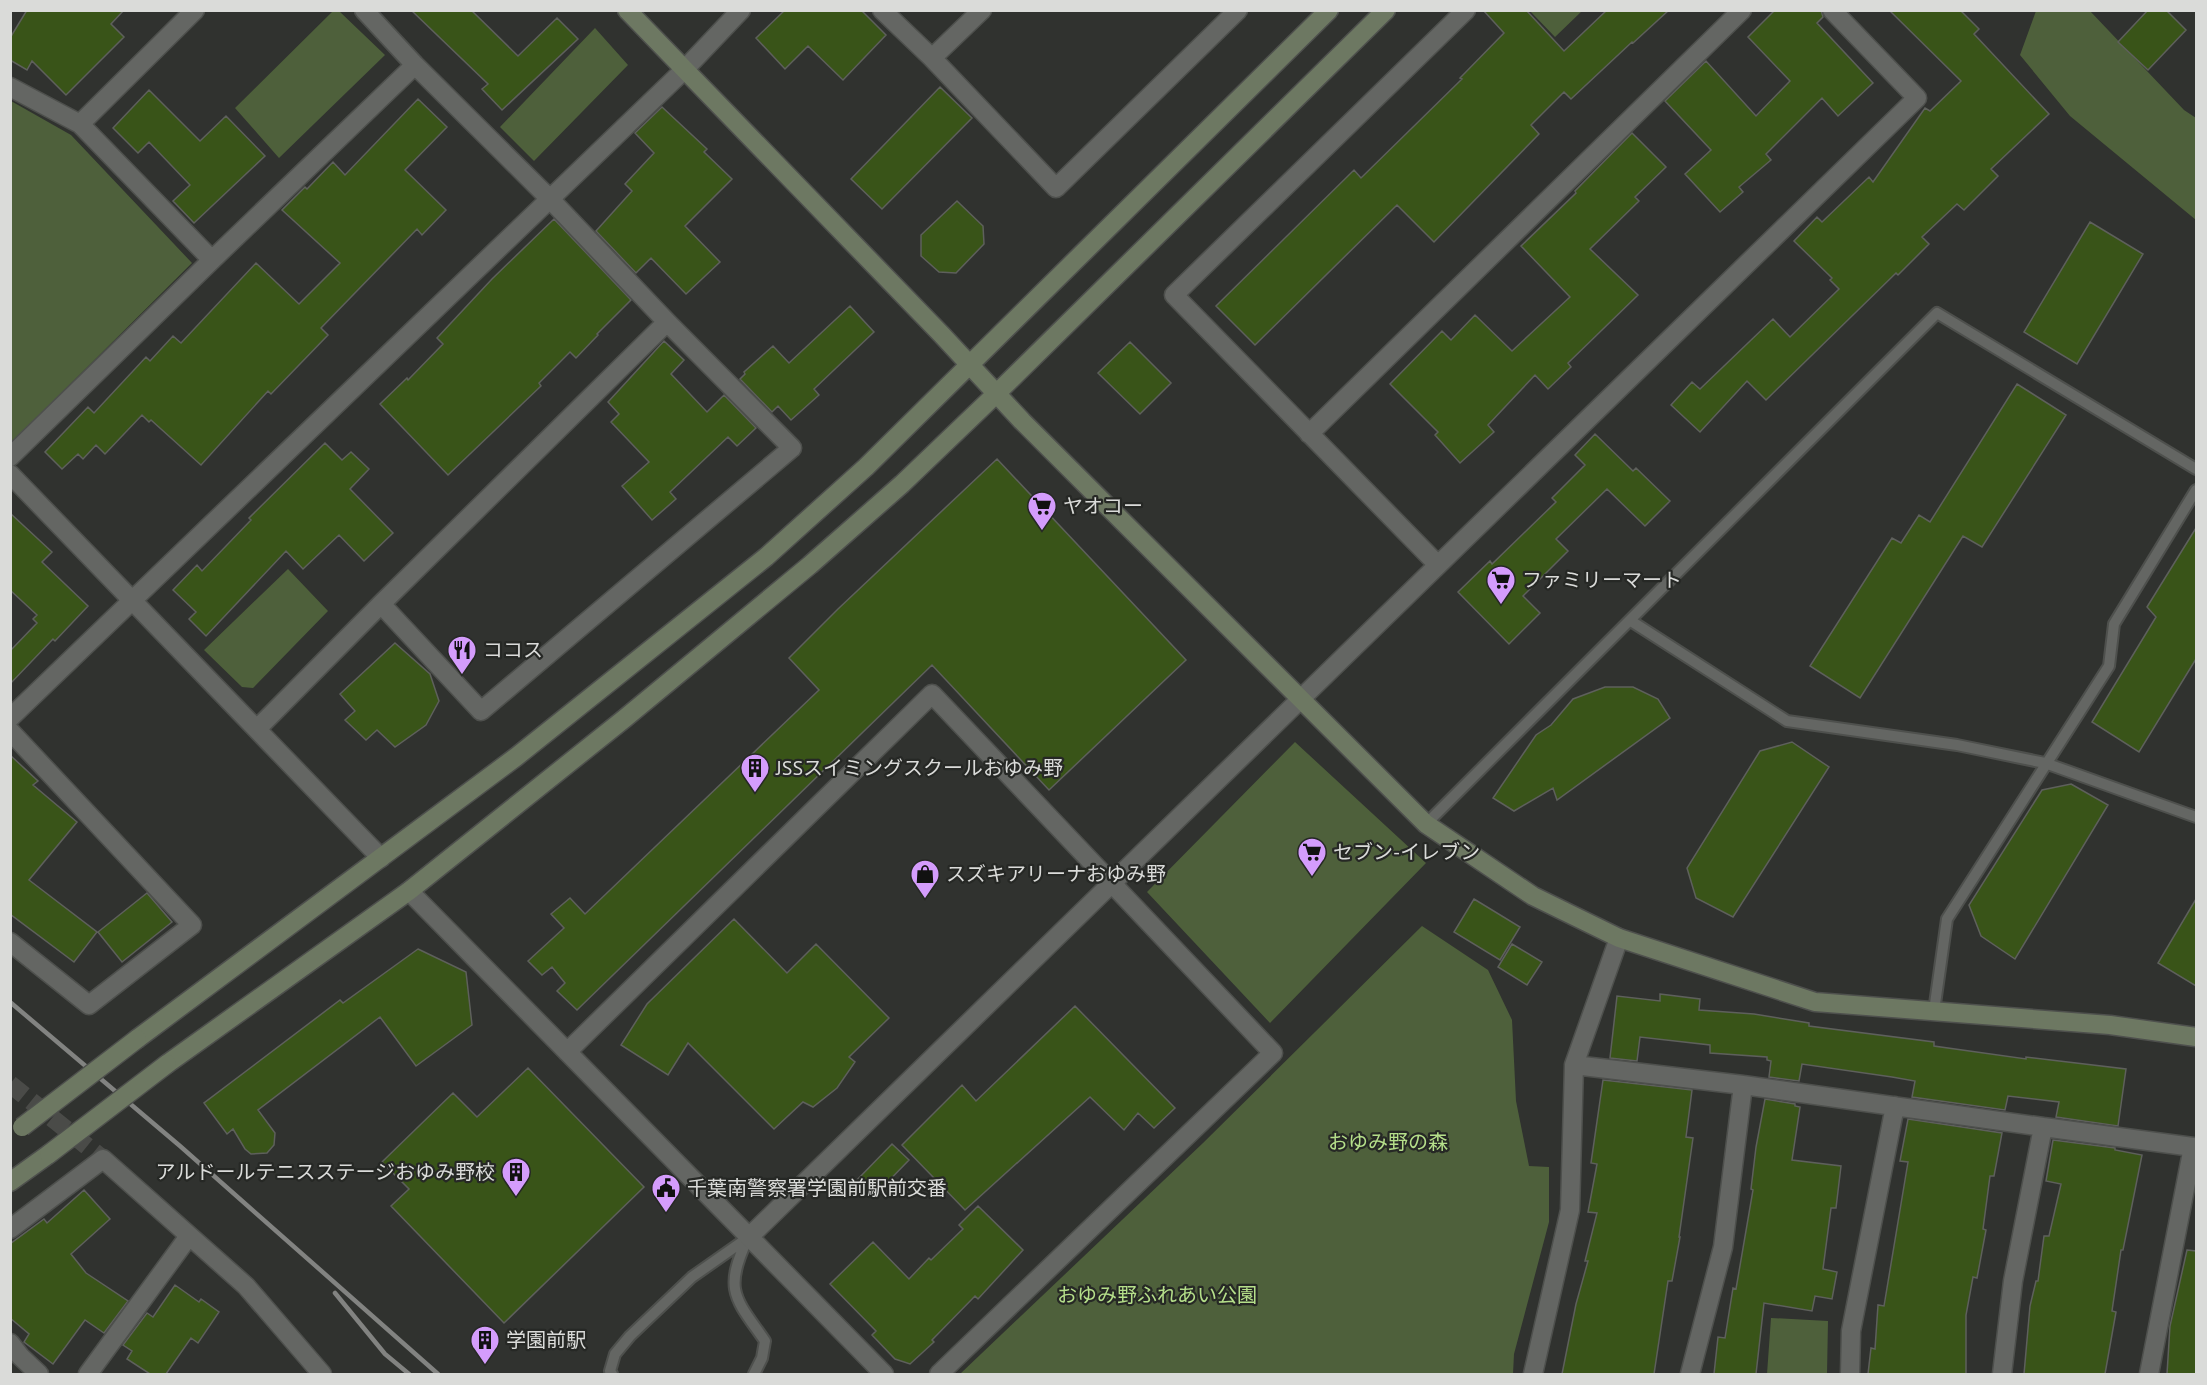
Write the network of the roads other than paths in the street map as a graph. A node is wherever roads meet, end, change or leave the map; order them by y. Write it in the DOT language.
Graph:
graph roads {
  1 [pos="195,10"];
  2 [pos="364,10"];
  3 [pos="627,10"];
  4 [pos="741,10"];
  5 [pos="882,10"];
  6 [pos="982,10"];
  7 [pos="1238,10"];
  8 [pos="1329,10"];
  9 [pos="1386,10"];
  10 [pos="1466,10"];
  11 [pos="1742,10"];
  12 [pos="1832,10"];
  13 [pos="932,58"];
  14 [pos="415,65"];
  15 [pos="684,70"];
  16 [pos="10,87"];
  17 [pos="80,124"];
  18 [pos="549,198"];
  19 [pos="212,260"];
  20 [pos="667,322"];
  21 [pos="968,364"];
  22 [pos="996,394"];
  23 [pos="1309,434"];
  24 [pos="10,457"];
  25 [pos="2196,469"];
  26 [pos="10,474"];
  27 [pos="2196,490"];
  28 [pos="1438,565"];
  29 [pos="133,600"];
  30 [pos="381,604"];
  31 [pos="1631,621"];
  32 [pos="1301,699"];
  33 [pos="10,718"];
  34 [pos="257,729"];
  35 [pos="10,731"];
  36 [pos="2045,763"];
  37 [pos="2196,817"];
  38 [pos="1426,824"];
  39 [pos="381,858"];
  40 [pos="1112,883"];
  41 [pos="409,891"];
  42 [pos="1619,938"];
  43 [pos="10,942"];
  44 [pos="1934,1011"];
  45 [pos="2196,1038"];
  46 [pos="567,1052"];
  47 [pos="1574,1065"];
  48 [pos="1743,1085"];
  49 [pos="1895,1106"];
  50 [pos="2043,1127"];
  51 [pos="16,1131"];
  52 [pos="2195,1147"];
  53 [pos="10,1182"];
  54 [pos="10,1229"];
  55 [pos="189,1236"];
  56 [pos="749,1237"];
  57 [pos="10,1343"];
  58 [pos="39,1374"];
  59 [pos="88,1374"];
  60 [pos="322,1374"];
  61 [pos="612,1374"];
  62 [pos="754,1374"];
  63 [pos="884,1374"];
  64 [pos="939,1374"];
  65 [pos="1533,1374"];
  66 [pos="1690,1374"];
  67 [pos="1850,1374"];
  68 [pos="2002,1374"];
  69 [pos="2149,1374"];
  1 -- 17 [label="street"];
  2 -- 14 [label="street"];
  3 -- 15 [label="street"];
  4 -- 15 [label="street"];
  5 -- 13 [label="street"];
  6 -- 13 [label="street"];
  7 -- 13 [label="street"];
  8 -- 21 [label="street"];
  9 -- 22 [label="street"];
  10 -- 23 [label="street"];
  11 -- 23 [label="street"];
  12 -- 28 [label="street"];
  14 -- 18 [label="street"];
  14 -- 19 [label="street"];
  15 -- 18 [label="street"];
  15 -- 21 [label="street"];
  16 -- 17 [label="street"];
  17 -- 19 [label="street"];
  18 -- 20 [label="street"];
  18 -- 29 [label="street"];
  19 -- 24 [label="street"];
  20 -- 30 [label="street"];
  20 -- 30 [label="street"];
  21 -- 22 [label="street"];
  21 -- 39 [label="street"];
  22 -- 32 [label="street"];
  22 -- 41 [label="street"];
  23 -- 28 [label="street"];
  25 -- 31 [label="lane"];
  26 -- 29 [label="street"];
  27 -- 36 [label="lane"];
  28 -- 32 [label="street"];
  29 -- 33 [label="street"];
  29 -- 34 [label="street"];
  30 -- 34 [label="street"];
  31 -- 36 [label="lane"];
  31 -- 38 [label="lane"];
  32 -- 38 [label="street"];
  32 -- 40 [label="street"];
  34 -- 39 [label="street"];
  35 -- 43 [label="street"];
  36 -- 37 [label="lane"];
  36 -- 44 [label="lane"];
  38 -- 42 [label="street"];
  39 -- 51 [label="street, bridge"];
  40 -- 46 [label="street"];
  40 -- 56 [label="street"];
  40 -- 64 [label="street"];
  41 -- 46 [label="street"];
  41 -- 53 [label="street, bridge"];
  42 -- 44 [label="street"];
  42 -- 47 [label="street"];
  44 -- 45 [label="street"];
  46 -- 56 [label="street"];
  47 -- 48 [label="street"];
  47 -- 65 [label="street"];
  48 -- 49 [label="street"];
  48 -- 66 [label="street"];
  49 -- 50 [label="street"];
  49 -- 67 [label="street"];
  50 -- 52 [label="street"];
  50 -- 68 [label="street"];
  52 -- 69 [label="street"];
  54 -- 55 [label="street"];
  55 -- 59 [label="street"];
  55 -- 60 [label="street"];
  56 -- 61 [label="lane"];
  56 -- 62 [label="lane"];
  56 -- 63 [label="street"];
  57 -- 58 [label="street"];
}
